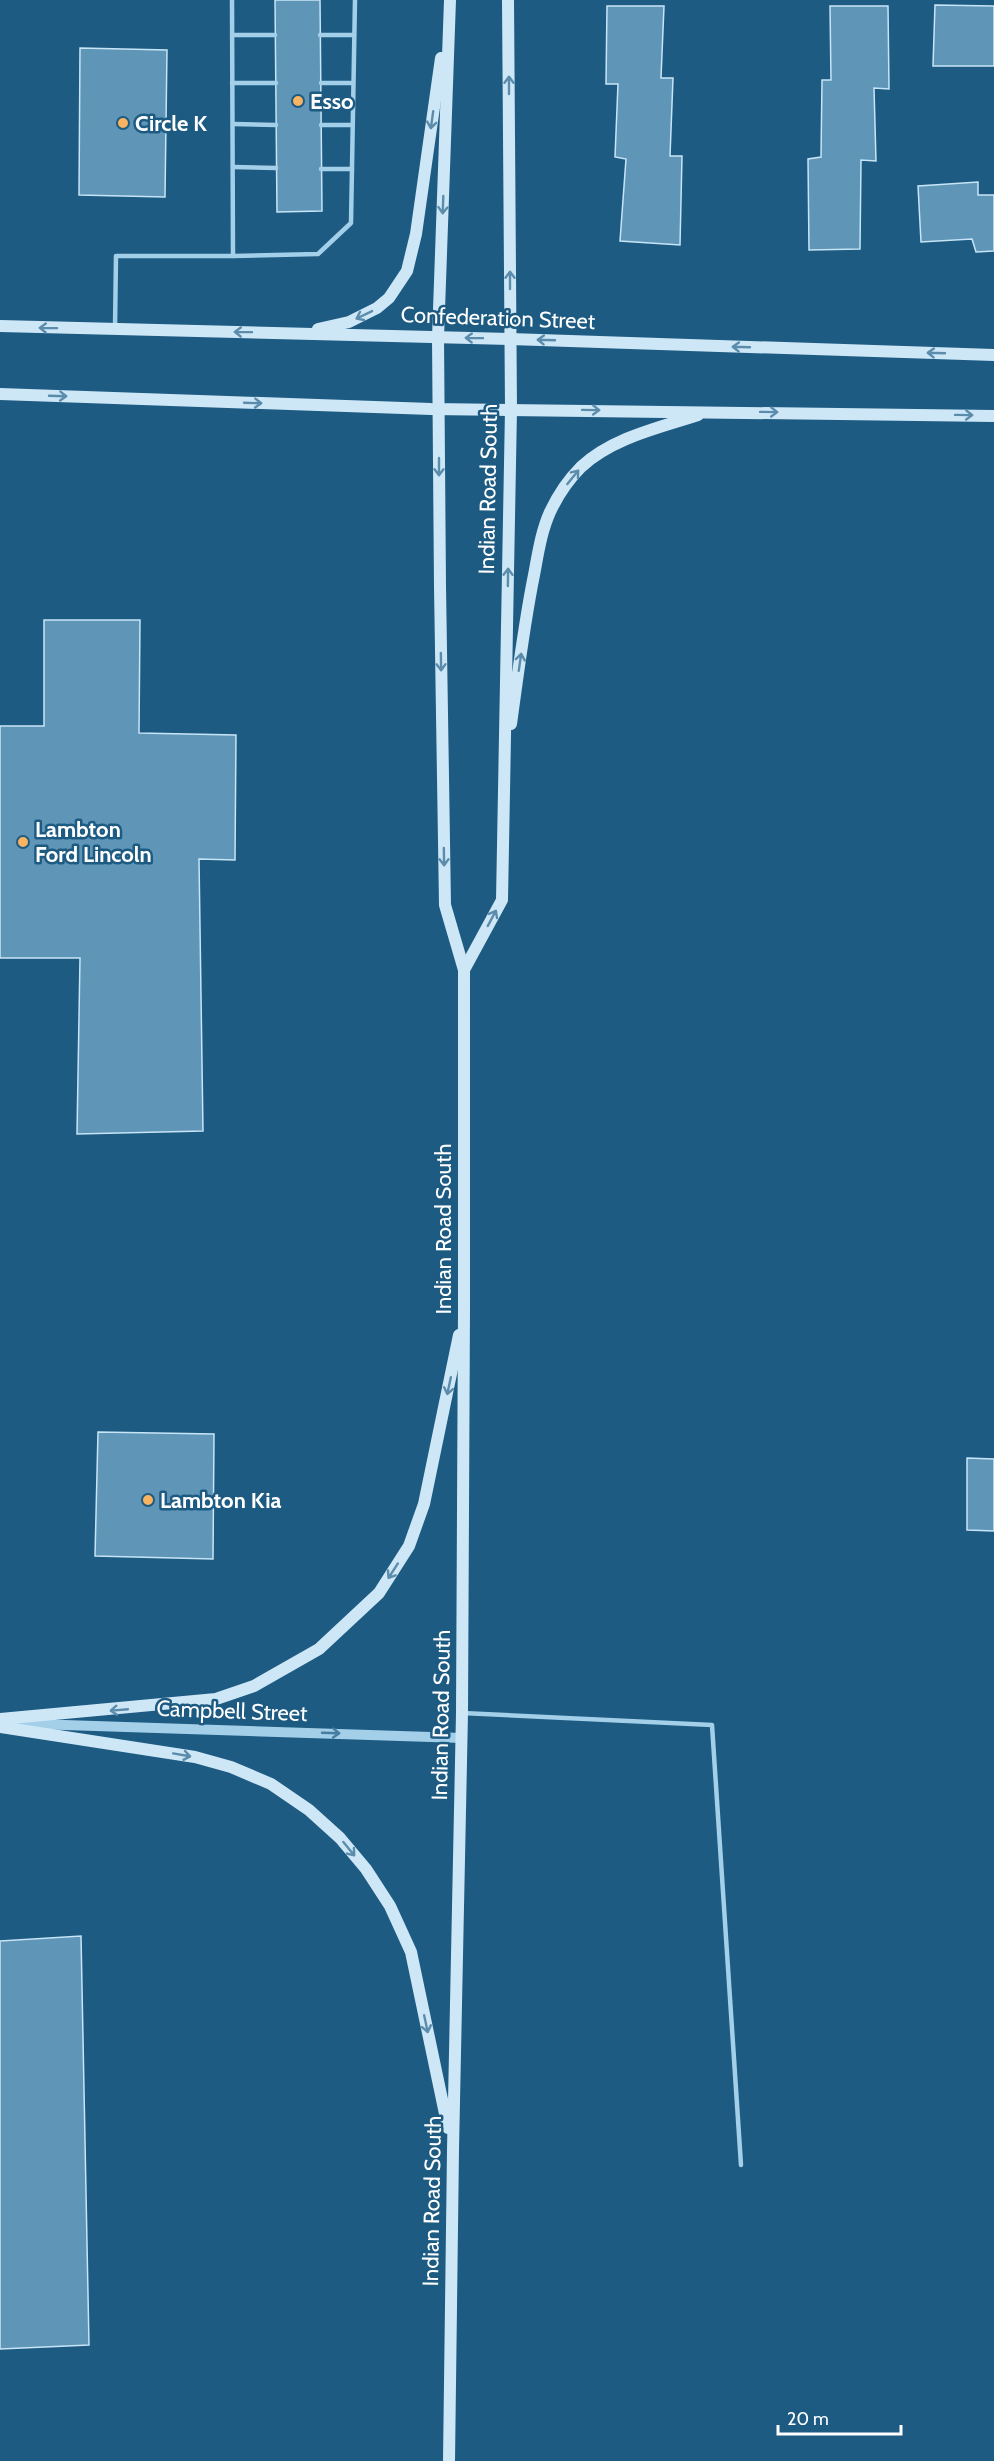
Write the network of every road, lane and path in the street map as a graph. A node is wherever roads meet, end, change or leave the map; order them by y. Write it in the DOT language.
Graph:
graph roads {
  1 [pos="232,0"];
  2 [pos="355,0"];
  3 [pos="450,0"];
  4 [pos="508,0"];
  5 [pos="232,35"];
  6 [pos="275,35"];
  7 [pos="320,35"];
  8 [pos="354,35"];
  9 [pos="232,83"];
  10 [pos="276,83"];
  11 [pos="321,83"];
  12 [pos="353,83"];
  13 [pos="233,124"];
  14 [pos="276,124"];
  15 [pos="321,124"];
  16 [pos="352,125"];
  17 [pos="233,167"];
  18 [pos="276,168"];
  19 [pos="321,169"];
  20 [pos="352,169"];
  21 [pos="233,256"];
  22 [pos="0,327"];
  23 [pos="115,329"];
  24 [pos="301,333"];
  25 [pos="438,338"];
  26 [pos="510,339"];
  27 [pos="994,356"];
  28 [pos="0,394"];
  29 [pos="438,409"];
  30 [pos="512,410"];
  31 [pos="710,411"];
  32 [pos="994,416"];
  33 [pos="503,782"];
  34 [pos="464,970"];
  35 [pos="465,1308"];
  36 [pos="462,1713"];
  37 [pos="0,1723"];
  38 [pos="462,1738"];
  39 [pos="453,2150"];
  40 [pos="741,2165"];
  41 [pos="449,2461"];
  1 -- 5 [label="lane"];
  2 -- 8 [label="lane"];
  3 -- 24 [label="main road, one-way"];
  3 -- 25 [label="main road, Indian Road South, one-way"];
  26 -- 4 [label="main road, Indian Road South, one-way"];
  5 -- 6 [label="lane"];
  5 -- 9 [label="lane"];
  7 -- 8 [label="lane"];
  8 -- 12 [label="lane"];
  9 -- 10 [label="lane"];
  9 -- 13 [label="lane"];
  11 -- 12 [label="lane"];
  12 -- 16 [label="lane"];
  13 -- 14 [label="lane"];
  13 -- 17 [label="lane"];
  15 -- 16 [label="lane"];
  16 -- 20 [label="lane"];
  17 -- 18 [label="lane"];
  17 -- 21 [label="lane"];
  19 -- 20 [label="lane"];
  20 -- 21 [label="lane"];
  21 -- 23 [label="lane"];
  23 -- 22 [label="main road, Confederation Street, one-way"];
  24 -- 23 [label="main road, Confederation Street, one-way"];
  24 -- 25 [label="main road, Confederation Street"];
  26 -- 25 [label="main road, Confederation Street, one-way"];
  25 -- 29 [label="main road, Indian Road South"];
  27 -- 26 [label="main road, Confederation Street, one-way"];
  26 -- 30 [label="main road, Indian Road South"];
  28 -- 29 [label="main road, one-way"];
  29 -- 30 [label="main road"];
  29 -- 34 [label="main road, Indian Road South, one-way"];
  30 -- 31 [label="main road, one-way"];
  33 -- 30 [label="main road, Indian Road South, one-way"];
  31 -- 32 [label="main road, one-way"];
  33 -- 31 [label="main road, one-way"];
  34 -- 33 [label="main road, Indian Road South, one-way"];
  34 -- 35 [label="main road, Indian Road South"];
  35 -- 36 [label="main road, Indian Road South"];
  35 -- 37 [label="main road, one-way"];
  36 -- 38 [label="main road, Indian Road South"];
  36 -- 40 [label="lane"];
  37 -- 38 [label="street, Campbell Street, one-way"];
  37 -- 39 [label="main road, one-way"];
  38 -- 39 [label="main road, Indian Road South"];
  39 -- 41 [label="main road, Indian Road South"];
}
